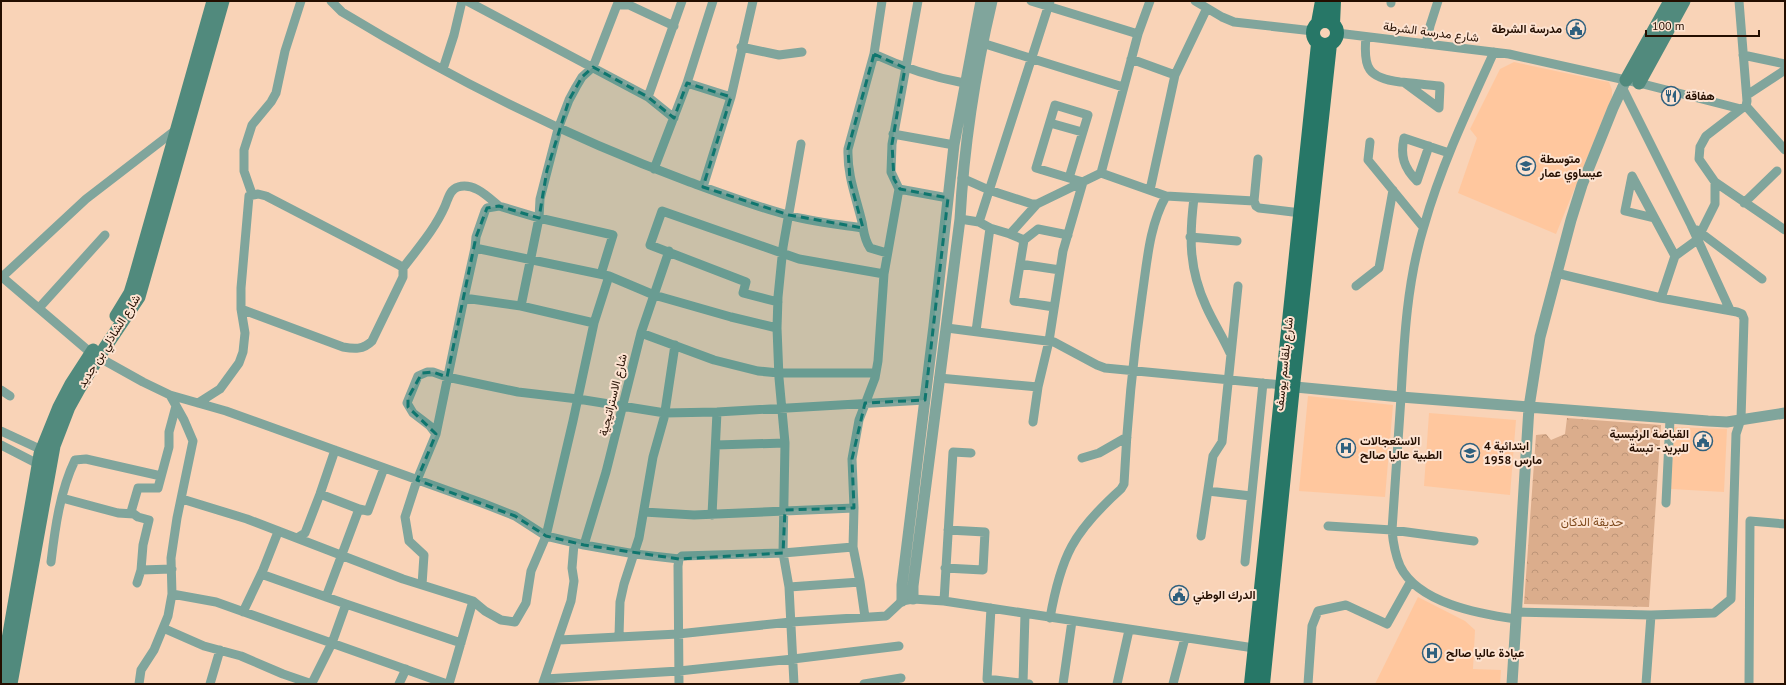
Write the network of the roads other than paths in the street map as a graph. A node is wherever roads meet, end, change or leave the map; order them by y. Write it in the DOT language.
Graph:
graph roads {
  1 [pos="212,1"];
  2 [pos="223,1"];
  3 [pos="301,1"];
  4 [pos="331,1"];
  5 [pos="462,1"];
  6 [pos="467,1"];
  7 [pos="682,1"];
  8 [pos="713,1"];
  9 [pos="753,1"];
  10 [pos="882,1"];
  11 [pos="918,1"];
  12 [pos="981,1"];
  13 [pos="992,1"];
  14 [pos="1031,1"];
  15 [pos="1150,1"];
  16 [pos="1195,1"];
  17 [pos="1322,1"];
  18 [pos="1334,1"];
  19 [pos="1438,1"];
  20 [pos="1670,1"];
  21 [pos="1684,1"];
  22 [pos="1739,1"];
  23 [pos="1049,4"];
  24 [pos="1207,8"];
  25 [pos="674,26"];
  26 [pos="1325,33"];
  27 [pos="1138,34"];
  28 [pos="1366,37"];
  29 [pos="982,43"];
  30 [pos="1426,44"];
  31 [pos="741,47"];
  32 [pos="802,52"];
  33 [pos="1494,52"];
  34 [pos="874,54"];
  35 [pos="1744,55"];
  36 [pos="1031,59"];
  37 [pos="1131,59"];
  38 [pos="1785,64"];
  39 [pos="593,67"];
  40 [pos="905,68"];
  41 [pos="443,69"];
  42 [pos="1785,70"];
  43 [pos="1175,74"];
  44 [pos="687,83"];
  45 [pos="964,83"];
  46 [pos="1405,83"];
  47 [pos="1639,83"];
  48 [pos="1624,84"];
  49 [pos="1123,87"];
  50 [pos="1747,95"];
  51 [pos="731,97"];
  52 [pos="648,98"];
  53 [pos="1743,107"];
  54 [pos="674,118"];
  55 [pos="1050,123"];
  56 [pos="183,128"];
  57 [pos="558,129"];
  58 [pos="1082,132"];
  59 [pos="893,134"];
  60 [pos="1370,142"];
  61 [pos="801,144"];
  62 [pos="954,145"];
  63 [pos="1429,146"];
  64 [pos="1785,150"];
  65 [pos="1449,153"];
  66 [pos="1258,159"];
  67 [pos="654,169"];
  68 [pos="1777,171"];
  69 [pos="1101,173"];
  70 [pos="962,178"];
  71 [pos="1069,178"];
  72 [pos="1083,182"];
  73 [pos="1714,182"];
  74 [pos="703,187"];
  75 [pos="899,189"];
  76 [pos="989,190"];
  77 [pos="1150,190"];
  78 [pos="1393,190"];
  79 [pos="252,194"];
  80 [pos="1166,196"];
  81 [pos="948,198"];
  82 [pos="1194,198"];
  83 [pos="1254,201"];
  84 [pos="1744,203"];
  85 [pos="1037,204"];
  86 [pos="499,206"];
  87 [pos="1300,213"];
  88 [pos="789,216"];
  89 [pos="539,218"];
  90 [pos="1654,218"];
  91 [pos="960,219"];
  92 [pos="979,222"];
  93 [pos="1423,227"];
  94 [pos="862,228"];
  95 [pos="990,228"];
  96 [pos="1785,230"];
  97 [pos="1010,234"];
  98 [pos="105,235"];
  99 [pos="1068,235"];
  100 [pos="1700,236"];
  101 [pos="1190,237"];
  102 [pos="1024,240"];
  103 [pos="1237,241"];
  104 [pos="475,248"];
  105 [pos="669,251"];
  106 [pos="782,252"];
  107 [pos="887,253"];
  108 [pos="1675,256"];
  109 [pos="529,260"];
  110 [pos="1020,264"];
  111 [pos="403,268"];
  112 [pos="1060,270"];
  113 [pos="1556,273"];
  114 [pos="884,274"];
  115 [pos="605,275"];
  116 [pos="2,277"];
  117 [pos="1762,278"];
  118 [pos="1238,286"];
  119 [pos="1356,286"];
  120 [pos="654,295"];
  121 [pos="464,298"];
  122 [pos="1661,298"];
  123 [pos="778,302"];
  124 [pos="521,306"];
  125 [pos="1054,307"];
  126 [pos="39,308"];
  127 [pos="241,309"];
  128 [pos="1730,310"];
  129 [pos="594,323"];
  130 [pos="777,328"];
  131 [pos="947,328"];
  132 [pos="976,331"];
  133 [pos="641,333"];
  134 [pos="1049,341"];
  135 [pos="675,345"];
  136 [pos="1231,354"];
  137 [pos="94,355"];
  138 [pos="1132,370"];
  139 [pos="779,373"];
  140 [pos="876,373"];
  141 [pos="447,377"];
  142 [pos="939,378"];
  143 [pos="1229,380"];
  144 [pos="1263,384"];
  145 [pos="1287,386"];
  146 [pos="1038,388"];
  147 [pos="1,390"];
  148 [pos="170,395"];
  149 [pos="10,396"];
  150 [pos="1401,397"];
  151 [pos="578,398"];
  152 [pos="925,400"];
  153 [pos="198,403"];
  154 [pos="865,403"];
  155 [pos="176,406"];
  156 [pos="623,406"];
  157 [pos="1528,407"];
  158 [pos="782,408"];
  159 [pos="717,412"];
  160 [pos="665,413"];
  161 [pos="1785,413"];
  162 [pos="1670,419"];
  163 [pos="1741,419"];
  164 [pos="1033,422"];
  165 [pos="1,431"];
  166 [pos="436,434"];
  167 [pos="1127,437"];
  168 [pos="785,442"];
  169 [pos="1,445"];
  170 [pos="716,445"];
  171 [pos="42,450"];
  172 [pos="335,450"];
  173 [pos="971,453"];
  174 [pos="1082,458"];
  175 [pos="44,464"];
  176 [pos="384,468"];
  177 [pos="161,476"];
  178 [pos="417,480"];
  179 [pos="1208,491"];
  180 [pos="320,494"];
  181 [pos="1252,496"];
  182 [pos="62,498"];
  183 [pos="182,499"];
  184 [pos="1666,503"];
  185 [pos="854,508"];
  186 [pos="359,509"];
  187 [pos="785,510"];
  188 [pos="644,512"];
  189 [pos="134,514"];
  190 [pos="712,515"];
  191 [pos="1785,524"];
  192 [pos="1328,526"];
  193 [pos="948,530"];
  194 [pos="1392,530"];
  195 [pos="278,532"];
  196 [pos="546,536"];
  197 [pos="1201,536"];
  198 [pos="297,538"];
  199 [pos="1474,541"];
  200 [pos="574,544"];
  201 [pos="584,545"];
  202 [pos="853,547"];
  203 [pos="783,553"];
  204 [pos="635,554"];
  205 [pos="341,555"];
  206 [pos="680,559"];
  207 [pos="51,562"];
  208 [pos="1245,562"];
  209 [pos="946,568"];
  210 [pos="172,569"];
  211 [pos="141,570"];
  212 [pos="261,574"];
  213 [pos="1411,581"];
  214 [pos="860,582"];
  215 [pos="137,583"];
  216 [pos="422,585"];
  217 [pos="789,588"];
  218 [pos="172,594"];
  219 [pos="326,597"];
  220 [pos="908,600"];
  221 [pos="473,601"];
  222 [pos="944,601"];
  223 [pos="346,604"];
  224 [pos="991,608"];
  225 [pos="243,612"];
  226 [pos="1025,614"];
  227 [pos="1516,615"];
  228 [pos="1651,615"];
  229 [pos="865,617"];
  230 [pos="1050,618"];
  231 [pos="1072,621"];
  232 [pos="791,622"];
  233 [pos="163,628"];
  234 [pos="5,629"];
  235 [pos="1129,630"];
  236 [pos="678,634"];
  237 [pos="619,636"];
  238 [pos="1185,638"];
  239 [pos="559,640"];
  240 [pos="332,643"];
  241 [pos="461,643"];
  242 [pos="899,646"];
  243 [pos="1254,648"];
  244 [pos="220,650"];
  245 [pos="793,659"];
  246 [pos="406,670"];
  247 [pos="679,671"];
  248 [pos="901,678"];
  249 [pos="1,680"];
  250 [pos="544,681"];
  251 [pos="312,683"];
  252 [pos="11,684"];
  253 [pos="139,684"];
  254 [pos="210,684"];
  255 [pos="399,684"];
  256 [pos="448,684"];
  257 [pos="679,684"];
  258 [pos="794,684"];
  259 [pos="864,684"];
  260 [pos="1026,684"];
  261 [pos="1063,684"];
  262 [pos="1117,684"];
  263 [pos="1173,684"];
  264 [pos="1251,684"];
  265 [pos="1263,684"];
  266 [pos="1308,684"];
  267 [pos="1512,684"];
  268 [pos="1646,684"];
  269 [pos="1749,684"];
  1 -- 56 [label="main road, شارع الشاذلي بن جديد"];
  2 -- 56 [label="main road, شارع الشاذلي بن جديد"];
  3 -- 79 [label="street"];
  4 -- 41 [label="street"];
  5 -- 41 [label="street"];
  6 -- 39 [label="street"];
  7 -- 25 [label="street"];
  8 -- 44 [label="street"];
  9 -- 31 [label="street"];
  10 -- 34 [label="street"];
  11 -- 40 [label="street"];
  12 -- 45 [label="street"];
  13 -- 29 [label="street"];
  14 -- 23 [label="street"];
  15 -- 27 [label="street"];
  16 -- 24 [label="street, شارع مدرسة الشرطة"];
  17 -- 26 [label="main road, شارع بلقاسم يوسف"];
  18 -- 26 [label="main road, شارع بلقاسم يوسف"];
  19 -- 30 [label="street"];
  20 -- 48 [label="main road"];
  21 -- 47 [label="main road"];
  22 -- 35 [label="street"];
  23 -- 27 [label="street"];
  23 -- 36 [label="street"];
  24 -- 26 [label="street, شارع مدرسة الشرطة"];
  24 -- 43 [label="street"];
  25 -- 39 [label="street"];
  25 -- 52 [label="street"];
  26 -- 28 [label="street, شارع مدرسة الشرطة"];
  26 -- 87 [label="main road, شارع بلقاسم يوسف"];
  26 -- 145 [label="main road, شارع بلقاسم يوسف"];
  27 -- 37 [label="street"];
  28 -- 30 [label="street, شارع مدرسة الشرطة"];
  28 -- 46 [label="street"];
  29 -- 36 [label="street"];
  29 -- 70 [label="street"];
  30 -- 33 [label="street, شارع مدرسة الشرطة"];
  31 -- 32 [label="street"];
  31 -- 51 [label="street"];
  33 -- 48 [label="street, شارع مدرسة الشرطة"];
  33 -- 65 [label="street"];
  34 -- 40 [label="street"];
  34 -- 94 [label="street"];
  35 -- 38 [label="street"];
  35 -- 50 [label="street"];
  36 -- 49 [label="street"];
  36 -- 76 [label="street"];
  37 -- 43 [label="street"];
  37 -- 49 [label="street"];
  39 -- 52 [label="street"];
  39 -- 57 [label="street"];
  40 -- 45 [label="street"];
  40 -- 59 [label="street"];
  41 -- 57 [label="street"];
  42 -- 50 [label="street"];
  43 -- 77 [label="street"];
  44 -- 51 [label="street"];
  44 -- 54 [label="street"];
  45 -- 62 [label="street"];
  47 -- 48 [label="street, شارع مدرسة الشرطة"];
  47 -- 53 [label="street, شارع مدرسة الشرطة"];
  48 -- 100 [label="street"];
  48 -- 113 [label="street"];
  49 -- 69 [label="street"];
  50 -- 53 [label="street"];
  51 -- 74 [label="street"];
  52 -- 54 [label="street"];
  53 -- 64 [label="street"];
  53 -- 73 [label="street"];
  54 -- 67 [label="street"];
  55 -- 58 [label="street"];
  55 -- 58 [label="street"];
  55 -- 71 [label="street"];
  56 -- 116 [label="street"];
  56 -- 137 [label="main road, شارع الشاذلي بن جديد"];
  57 -- 67 [label="street"];
  57 -- 89 [label="street"];
  58 -- 71 [label="street"];
  59 -- 62 [label="street"];
  59 -- 75 [label="street"];
  60 -- 78 [label="street"];
  61 -- 88 [label="street"];
  62 -- 81 [label="street"];
  63 -- 65 [label="street"];
  65 -- 93 [label="street"];
  66 -- 83 [label="street"];
  67 -- 74 [label="street"];
  68 -- 84 [label="street"];
  69 -- 72 [label="street"];
  69 -- 77 [label="street"];
  70 -- 76 [label="street"];
  70 -- 91 [label="street"];
  71 -- 72 [label="street"];
  72 -- 85 [label="street"];
  72 -- 99 [label="street"];
  73 -- 84 [label="street"];
  73 -- 100 [label="street"];
  74 -- 88 [label="street"];
  75 -- 81 [label="street"];
  75 -- 107 [label="street"];
  76 -- 85 [label="street"];
  76 -- 92 [label="street"];
  77 -- 80 [label="street"];
  78 -- 93 [label="street"];
  78 -- 119 [label="street"];
  79 -- 111 [label="street"];
  79 -- 127 [label="street"];
  80 -- 82 [label="street"];
  80 -- 138 [label="street"];
  81 -- 152 [label="street"];
  82 -- 83 [label="street"];
  82 -- 101 [label="street"];
  83 -- 87 [label="street"];
  84 -- 96 [label="street"];
  85 -- 97 [label="street"];
  86 -- 89 [label="street"];
  86 -- 104 [label="street"];
  86 -- 111 [label="street"];
  87 -- 145 [label="main road, شارع بلقاسم يوسف"];
  88 -- 94 [label="street"];
  88 -- 106 [label="street"];
  89 -- 109 [label="street"];
  89 -- 115 [label="street"];
  90 -- 90 [label="street"];
  90 -- 108 [label="street"];
  91 -- 92 [label="street"];
  91 -- 131 [label="street"];
  92 -- 95 [label="street"];
  93 -- 150 [label="street"];
  94 -- 107 [label="street"];
  95 -- 97 [label="street"];
  95 -- 132 [label="street"];
  97 -- 102 [label="street"];
  98 -- 126 [label="street"];
  99 -- 102 [label="street"];
  99 -- 112 [label="street"];
  100 -- 108 [label="street"];
  100 -- 117 [label="street"];
  100 -- 128 [label="street"];
  101 -- 103 [label="street"];
  101 -- 136 [label="street"];
  102 -- 110 [label="street"];
  104 -- 109 [label="street"];
  104 -- 121 [label="street"];
  105 -- 106 [label="street"];
  105 -- 120 [label="street, شارع الاستراتيجية"];
  105 -- 123 [label="street"];
  106 -- 114 [label="street"];
  106 -- 123 [label="street"];
  107 -- 114 [label="street"];
  108 -- 122 [label="street"];
  109 -- 115 [label="street"];
  109 -- 124 [label="street"];
  110 -- 112 [label="street"];
  110 -- 125 [label="street"];
  111 -- 127 [label="street"];
  112 -- 125 [label="street"];
  113 -- 122 [label="street"];
  113 -- 157 [label="street"];
  114 -- 140 [label="street"];
  115 -- 120 [label="street"];
  115 -- 129 [label="street"];
  116 -- 126 [label="street"];
  118 -- 136 [label="street"];
  120 -- 130 [label="street"];
  120 -- 133 [label="street, شارع الاستراتيجية"];
  121 -- 124 [label="street"];
  121 -- 141 [label="street"];
  122 -- 128 [label="street"];
  123 -- 130 [label="street"];
  124 -- 129 [label="street"];
  125 -- 134 [label="street"];
  126 -- 137 [label="street"];
  127 -- 153 [label="street"];
  128 -- 163 [label="street"];
  129 -- 151 [label="street"];
  130 -- 139 [label="street"];
  131 -- 132 [label="street"];
  131 -- 142 [label="street"];
  132 -- 134 [label="street"];
  133 -- 135 [label="street"];
  133 -- 156 [label="street, شارع الاستراتيجية"];
  134 -- 138 [label="street"];
  134 -- 146 [label="street"];
  135 -- 139 [label="street"];
  135 -- 160 [label="street"];
  136 -- 143 [label="street"];
  137 -- 148 [label="street"];
  137 -- 171 [label="main road, شارع الشاذلي بن جديد"];
  137 -- 175 [label="main road, شارع الشاذلي بن جديد"];
  138 -- 143 [label="street"];
  138 -- 167 [label="street"];
  139 -- 140 [label="street"];
  139 -- 158 [label="street"];
  140 -- 154 [label="street"];
  141 -- 151 [label="street"];
  141 -- 166 [label="street"];
  141 -- 166 [label="street"];
  142 -- 146 [label="street"];
  142 -- 220 [label="street"];
  143 -- 144 [label="street"];
  143 -- 179 [label="street"];
  144 -- 145 [label="street"];
  144 -- 181 [label="street"];
  145 -- 150 [label="street"];
  145 -- 243 [label="main road, شارع بلقاسم يوسف"];
  145 -- 265 [label="main road, شارع بلقاسم يوسف"];
  146 -- 164 [label="street"];
  147 -- 149 [label="street"];
  148 -- 153 [label="street"];
  148 -- 155 [label="street"];
  150 -- 157 [label="street"];
  150 -- 194 [label="street"];
  151 -- 156 [label="street"];
  151 -- 196 [label="street"];
  152 -- 154 [label="street"];
  152 -- 220 [label="street"];
  153 -- 172 [label="street"];
  154 -- 158 [label="street"];
  154 -- 185 [label="street"];
  155 -- 177 [label="street"];
  155 -- 183 [label="street"];
  156 -- 160 [label="street"];
  156 -- 201 [label="street, شارع الاستراتيجية"];
  157 -- 162 [label="street"];
  157 -- 227 [label="street"];
  158 -- 159 [label="street"];
  158 -- 168 [label="street"];
  159 -- 160 [label="street"];
  159 -- 170 [label="street"];
  160 -- 188 [label="street"];
  161 -- 163 [label="street"];
  162 -- 163 [label="street"];
  162 -- 184 [label="street"];
  163 -- 228 [label="street"];
  165 -- 171 [label="street"];
  166 -- 178 [label="street"];
  167 -- 174 [label="street"];
  167 -- 230 [label="street"];
  168 -- 170 [label="street"];
  168 -- 187 [label="street"];
  169 -- 175 [label="street"];
  170 -- 190 [label="street"];
  171 -- 175 [label="main road, شارع الشاذلي بن جديد"];
  172 -- 176 [label="street"];
  172 -- 180 [label="street"];
  173 -- 193 [label="street"];
  175 -- 234 [label="main road, شارع الشاذلي بن جديد"];
  175 -- 252 [label="main road, شارع الشاذلي بن جديد"];
  176 -- 178 [label="street"];
  176 -- 186 [label="street"];
  177 -- 182 [label="street"];
  177 -- 189 [label="street"];
  178 -- 196 [label="street"];
  178 -- 216 [label="street"];
  179 -- 181 [label="street"];
  179 -- 197 [label="street"];
  180 -- 186 [label="street"];
  180 -- 198 [label="street"];
  181 -- 208 [label="street"];
  182 -- 189 [label="street"];
  182 -- 207 [label="street"];
  183 -- 195 [label="street"];
  183 -- 210 [label="street"];
  185 -- 187 [label="street"];
  185 -- 202 [label="street"];
  186 -- 205 [label="street"];
  187 -- 190 [label="street"];
  187 -- 203 [label="street"];
  188 -- 190 [label="street"];
  188 -- 204 [label="street"];
  189 -- 211 [label="street"];
  191 -- 269 [label="street"];
  192 -- 194 [label="street"];
  193 -- 209 [label="street"];
  193 -- 209 [label="street"];
  194 -- 199 [label="street"];
  194 -- 213 [label="street"];
  195 -- 198 [label="street"];
  195 -- 212 [label="street"];
  196 -- 200 [label="street"];
  196 -- 221 [label="street"];
  198 -- 205 [label="street"];
  200 -- 201 [label="street"];
  200 -- 239 [label="street"];
  201 -- 204 [label="street"];
  202 -- 203 [label="street"];
  202 -- 214 [label="street"];
  203 -- 206 [label="street"];
  203 -- 217 [label="street"];
  204 -- 206 [label="street"];
  204 -- 237 [label="street"];
  205 -- 216 [label="street"];
  205 -- 219 [label="street"];
  206 -- 236 [label="street"];
  209 -- 222 [label="street"];
  210 -- 211 [label="street"];
  210 -- 218 [label="street"];
  211 -- 215 [label="street"];
  212 -- 219 [label="street"];
  212 -- 225 [label="street"];
  213 -- 227 [label="street"];
  213 -- 266 [label="street"];
  214 -- 217 [label="street"];
  214 -- 229 [label="street"];
  216 -- 221 [label="street"];
  217 -- 232 [label="street"];
  218 -- 225 [label="street"];
  218 -- 233 [label="street"];
  219 -- 223 [label="street"];
  220 -- 222 [label="street"];
  220 -- 229 [label="street"];
  221 -- 241 [label="street"];
  222 -- 224 [label="street"];
  223 -- 240 [label="street"];
  223 -- 241 [label="street"];
  224 -- 226 [label="street"];
  224 -- 260 [label="street"];
  225 -- 240 [label="street"];
  226 -- 230 [label="street"];
  226 -- 260 [label="street"];
  227 -- 228 [label="street"];
  227 -- 267 [label="street"];
  228 -- 268 [label="street"];
  229 -- 232 [label="street"];
  230 -- 231 [label="street"];
  231 -- 235 [label="street"];
  231 -- 261 [label="street"];
  232 -- 236 [label="street"];
  232 -- 245 [label="street"];
  233 -- 244 [label="street"];
  233 -- 253 [label="street"];
  234 -- 249 [label="main road, شارع الشاذلي بن جديد"];
  235 -- 238 [label="street"];
  235 -- 262 [label="street"];
  236 -- 237 [label="street"];
  236 -- 247 [label="street"];
  237 -- 239 [label="street"];
  238 -- 243 [label="street"];
  238 -- 263 [label="street"];
  239 -- 250 [label="street"];
  240 -- 246 [label="street"];
  240 -- 251 [label="street"];
  241 -- 256 [label="street"];
  242 -- 245 [label="street"];
  243 -- 264 [label="main road, شارع بلقاسم يوسف"];
  244 -- 251 [label="street"];
  244 -- 254 [label="street"];
  245 -- 247 [label="street"];
  245 -- 258 [label="street"];
  246 -- 255 [label="street"];
  246 -- 256 [label="street"];
  247 -- 250 [label="street"];
  247 -- 257 [label="street"];
  248 -- 259 [label="street"];
}
